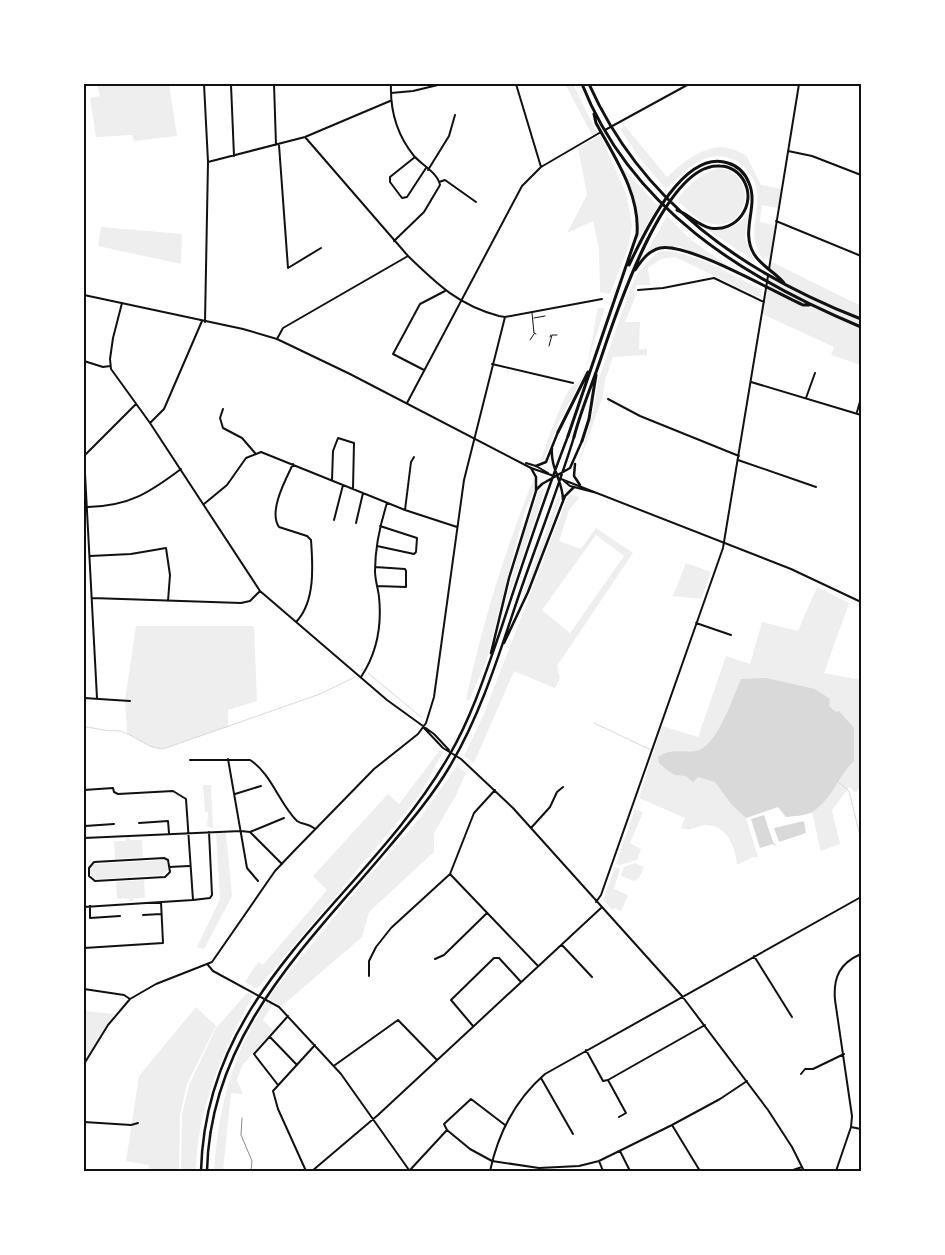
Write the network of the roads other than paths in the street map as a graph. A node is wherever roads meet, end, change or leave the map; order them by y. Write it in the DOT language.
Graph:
graph roads {
  1 [pos="204,84"];
  2 [pos="231,84"];
  3 [pos="274,84"];
  4 [pos="391,84"];
  5 [pos="442,84"];
  6 [pos="516,84"];
  7 [pos="582,84"];
  8 [pos="589,84"];
  9 [pos="689,84"];
  10 [pos="799,84"];
  11 [pos="391,93"];
  12 [pos="390,101"];
  13 [pos="455,115"];
  14 [pos="305,137"];
  15 [pos="607,139"];
  16 [pos="277,145"];
  17 [pos="788,151"];
  18 [pos="234,156"];
  19 [pos="415,157"];
  20 [pos="208,162"];
  21 [pos="541,167"];
  22 [pos="427,169"];
  23 [pos="861,175"];
  24 [pos="439,182"];
  25 [pos="476,202"];
  26 [pos="677,210"];
  27 [pos="776,221"];
  28 [pos="394,241"];
  29 [pos="321,248"];
  30 [pos="408,256"];
  31 [pos="861,256"];
  32 [pos="622,279"];
  33 [pos="628,282"];
  34 [pos="784,283"];
  35 [pos="638,290"];
  36 [pos="444,291"];
  37 [pos="782,293"];
  38 [pos="84,295"];
  39 [pos="602,299"];
  40 [pos="460,301"];
  41 [pos="764,302"];
  42 [pos="122,303"];
  43 [pos="532,312"];
  44 [pos="545,316"];
  45 [pos="505,317"];
  46 [pos="533,318"];
  47 [pos="861,319"];
  48 [pos="203,321"];
  49 [pos="861,326"];
  50 [pos="558,335"];
  51 [pos="277,339"];
  52 [pos="530,340"];
  53 [pos="549,346"];
  54 [pos="594,360"];
  55 [pos="84,361"];
  56 [pos="492,364"];
  57 [pos="599,364"];
  58 [pos="110,366"];
  59 [pos="424,370"];
  60 [pos="815,373"];
  61 [pos="751,382"];
  62 [pos="573,383"];
  63 [pos="806,398"];
  64 [pos="861,398"];
  65 [pos="608,399"];
  66 [pos="407,403"];
  67 [pos="136,404"];
  68 [pos="223,409"];
  69 [pos="857,413"];
  70 [pos="861,415"];
  71 [pos="150,423"];
  72 [pos="558,432"];
  73 [pos="568,436"];
  74 [pos="574,437"];
  75 [pos="474,438"];
  76 [pos="582,441"];
  77 [pos="552,448"];
  78 [pos="255,453"];
  79 [pos="84,456"];
  80 [pos="739,456"];
  81 [pos="414,457"];
  82 [pos="576,460"];
  83 [pos="738,460"];
  84 [pos="523,463"];
  85 [pos="293,464"];
  86 [pos="536,466"];
  87 [pos="531,468"];
  88 [pos="181,469"];
  89 [pos="550,475"];
  90 [pos="556,477"];
  91 [pos="332,480"];
  92 [pos="562,480"];
  93 [pos="343,485"];
  94 [pos="580,485"];
  95 [pos="574,487"];
  96 [pos="816,487"];
  97 [pos="353,489"];
  98 [pos="536,491"];
  99 [pos="363,493"];
  100 [pos="598,494"];
  101 [pos="387,503"];
  102 [pos="204,504"];
  103 [pos="562,504"];
  104 [pos="88,508"];
  105 [pos="405,510"];
  106 [pos="334,520"];
  107 [pos="356,523"];
  108 [pos="380,526"];
  109 [pos="458,527"];
  110 [pos="725,542"];
  111 [pos="377,546"];
  112 [pos="90,556"];
  113 [pos="375,567"];
  114 [pos="377,586"];
  115 [pos="260,591"];
  116 [pos="92,598"];
  117 [pos="168,601"];
  118 [pos="861,602"];
  119 [pos="296,622"];
  120 [pos="696,623"];
  121 [pos="731,635"];
  122 [pos="501,646"];
  123 [pos="491,656"];
  124 [pos="361,677"];
  125 [pos="84,698"];
  126 [pos="97,698"];
  127 [pos="130,701"];
  128 [pos="423,728"];
  129 [pos="228,759"];
  130 [pos="190,760"];
  131 [pos="261,786"];
  132 [pos="563,787"];
  133 [pos="84,790"];
  134 [pos="495,790"];
  135 [pos="234,794"];
  136 [pos="284,818"];
  137 [pos="138,823"];
  138 [pos="114,824"];
  139 [pos="531,828"];
  140 [pos="315,829"];
  141 [pos="241,831"];
  142 [pos="188,832"];
  143 [pos="209,832"];
  144 [pos="250,832"];
  145 [pos="169,833"];
  146 [pos="85,838"];
  147 [pos="282,864"];
  148 [pos="190,866"];
  149 [pos="169,867"];
  150 [pos="84,872"];
  151 [pos="89,872"];
  152 [pos="450,874"];
  153 [pos="258,881"];
  154 [pos="861,897"];
  155 [pos="192,900"];
  156 [pos="160,902"];
  157 [pos="596,902"];
  158 [pos="90,906"];
  159 [pos="84,907"];
  160 [pos="601,908"];
  161 [pos="487,913"];
  162 [pos="161,914"];
  163 [pos="143,915"];
  164 [pos="120,916"];
  165 [pos="562,945"];
  166 [pos="84,948"];
  167 [pos="861,954"];
  168 [pos="754,956"];
  169 [pos="436,959"];
  170 [pos="208,965"];
  171 [pos="538,966"];
  172 [pos="370,976"];
  173 [pos="592,976"];
  174 [pos="521,982"];
  175 [pos="84,989"];
  176 [pos="682,996"];
  177 [pos="130,999"];
  178 [pos="288,1016"];
  179 [pos="792,1017"];
  180 [pos="705,1025"];
  181 [pos="473,1026"];
  182 [pos="270,1036"];
  183 [pos="315,1046"];
  184 [pos="586,1050"];
  185 [pos="844,1054"];
  186 [pos="437,1060"];
  187 [pos="84,1064"];
  188 [pos="297,1065"];
  189 [pos="334,1066"];
  190 [pos="801,1074"];
  191 [pos="541,1078"];
  192 [pos="608,1080"];
  193 [pos="747,1081"];
  194 [pos="278,1085"];
  195 [pos="619,1117"];
  196 [pos="242,1118"];
  197 [pos="372,1119"];
  198 [pos="84,1122"];
  199 [pos="138,1123"];
  200 [pos="505,1125"];
  201 [pos="672,1125"];
  202 [pos="851,1127"];
  203 [pos="861,1129"];
  204 [pos="447,1130"];
  205 [pos="573,1134"];
  206 [pos="620,1151"];
  207 [pos="492,1161"];
  208 [pos="600,1161"];
  209 [pos="802,1167"];
  210 [pos="201,1171"];
  211 [pos="207,1171"];
  212 [pos="250,1171"];
  213 [pos="306,1171"];
  214 [pos="314,1171"];
  215 [pos="410,1171"];
  216 [pos="490,1171"];
  217 [pos="603,1171"];
  218 [pos="630,1171"];
  219 [pos="700,1171"];
  220 [pos="790,1171"];
  221 [pos="804,1171"];
  222 [pos="836,1171"];
  1 -- 20 [label="street"];
  2 -- 18 [label="street"];
  3 -- 16 [label="street"];
  4 -- 11 [label="street"];
  5 -- 11 [label="street"];
  6 -- 21 [label="street"];
  7 -- 15 [label="highway"];
  8 -- 26 [label="highway"];
  9 -- 21 [label="street"];
  10 -- 17 [label="street"];
  11 -- 12 [label="street"];
  12 -- 14 [label="street"];
  12 -- 19 [label="street"];
  13 -- 22 [label="street"];
  14 -- 16 [label="street"];
  14 -- 28 [label="street"];
  15 -- 32 [label="highway"];
  15 -- 37 [label="highway"];
  16 -- 18 [label="street"];
  16 -- 29 [label="street"];
  17 -- 23 [label="street"];
  17 -- 27 [label="street"];
  18 -- 20 [label="street"];
  19 -- 22 [label="street"];
  19 -- 22 [label="street"];
  20 -- 48 [label="street"];
  21 -- 40 [label="street"];
  22 -- 24 [label="street"];
  24 -- 25 [label="street"];
  24 -- 28 [label="street"];
  26 -- 33 [label="highway"];
  26 -- 34 [label="highway"];
  27 -- 31 [label="street"];
  27 -- 41 [label="street"];
  28 -- 30 [label="street"];
  30 -- 36 [label="street"];
  30 -- 51 [label="street"];
  32 -- 34 [label="highway"];
  32 -- 54 [label="highway"];
  33 -- 37 [label="highway"];
  33 -- 57 [label="highway"];
  34 -- 47 [label="highway"];
  35 -- 41 [label="street"];
  36 -- 40 [label="street"];
  36 -- 59 [label="street"];
  37 -- 49 [label="highway"];
  38 -- 42 [label="street"];
  39 -- 43 [label="street"];
  40 -- 45 [label="street"];
  40 -- 59 [label="street"];
  41 -- 61 [label="street"];
  42 -- 48 [label="street"];
  42 -- 58 [label="street"];
  43 -- 45 [label="street"];
  43 -- 46 [label="street"];
  44 -- 46 [label="street"];
  45 -- 56 [label="street"];
  46 -- 52 [label="street"];
  48 -- 51 [label="street"];
  48 -- 71 [label="street"];
  50 -- 53 [label="street"];
  51 -- 66 [label="street"];
  54 -- 72 [label="highway"];
  54 -- 73 [label="highway"];
  55 -- 58 [label="street"];
  56 -- 62 [label="street"];
  56 -- 75 [label="street"];
  57 -- 74 [label="highway"];
  57 -- 76 [label="highway"];
  58 -- 67 [label="street"];
  59 -- 66 [label="street"];
  60 -- 63 [label="street"];
  61 -- 63 [label="street"];
  61 -- 80 [label="street"];
  63 -- 69 [label="street"];
  64 -- 69 [label="street"];
  65 -- 80 [label="street"];
  66 -- 75 [label="street"];
  67 -- 71 [label="street"];
  67 -- 79 [label="street"];
  68 -- 78 [label="street"];
  69 -- 70 [label="street"];
  71 -- 88 [label="street"];
  72 -- 77 [label="highway"];
  73 -- 123 [label="highway"];
  74 -- 122 [label="highway"];
  75 -- 84 [label="street"];
  75 -- 109 [label="street"];
  76 -- 82 [label="highway"];
  77 -- 86 [label="highway"];
  77 -- 90 [label="highway"];
  78 -- 85 [label="street"];
  78 -- 102 [label="street"];
  79 -- 104 [label="street"];
  80 -- 83 [label="street"];
  81 -- 105 [label="street"];
  82 -- 90 [label="highway"];
  82 -- 94 [label="highway"];
  83 -- 96 [label="street"];
  83 -- 110 [label="street"];
  84 -- 86 [label="street"];
  84 -- 87 [label="street"];
  85 -- 91 [label="street"];
  85 -- 119 [label="street"];
  86 -- 89 [label="street"];
  87 -- 89 [label="street"];
  87 -- 98 [label="highway"];
  88 -- 102 [label="street"];
  88 -- 104 [label="street"];
  89 -- 90 [label="street"];
  90 -- 92 [label="street"];
  90 -- 98 [label="highway"];
  90 -- 103 [label="highway"];
  91 -- 93 [label="street"];
  91 -- 97 [label="street"];
  92 -- 94 [label="street"];
  92 -- 95 [label="street"];
  93 -- 97 [label="street"];
  93 -- 106 [label="street"];
  94 -- 100 [label="street"];
  95 -- 100 [label="street"];
  95 -- 103 [label="highway"];
  97 -- 99 [label="street"];
  98 -- 123 [label="highway"];
  99 -- 101 [label="street"];
  99 -- 107 [label="street"];
  100 -- 110 [label="street"];
  101 -- 105 [label="street"];
  101 -- 108 [label="street"];
  102 -- 115 [label="street"];
  103 -- 122 [label="highway"];
  104 -- 112 [label="street"];
  105 -- 109 [label="street"];
  108 -- 111 [label="street"];
  108 -- 111 [label="street"];
  109 -- 128 [label="street"];
  110 -- 118 [label="street"];
  110 -- 120 [label="street"];
  111 -- 113 [label="street"];
  112 -- 116 [label="street"];
  112 -- 117 [label="street"];
  113 -- 114 [label="street"];
  113 -- 114 [label="street"];
  114 -- 124 [label="street"];
  115 -- 117 [label="street"];
  115 -- 119 [label="street"];
  116 -- 117 [label="street"];
  116 -- 126 [label="street"];
  119 -- 124 [label="street"];
  120 -- 121 [label="street"];
  120 -- 157 [label="street"];
  122 -- 211 [label="highway"];
  123 -- 210 [label="highway"];
  124 -- 128 [label="street"];
  125 -- 126 [label="street"];
  126 -- 127 [label="street"];
  128 -- 134 [label="street"];
  128 -- 140 [label="street"];
  129 -- 130 [label="street"];
  129 -- 135 [label="street"];
  129 -- 140 [label="street"];
  131 -- 135 [label="street"];
  132 -- 139 [label="street"];
  133 -- 142 [label="street"];
  134 -- 139 [label="street"];
  134 -- 152 [label="street"];
  135 -- 141 [label="street"];
  136 -- 144 [label="street"];
  137 -- 145 [label="street"];
  138 -- 146 [label="street"];
  139 -- 157 [label="street"];
  140 -- 147 [label="street"];
  141 -- 143 [label="street"];
  141 -- 144 [label="street"];
  141 -- 153 [label="street"];
  142 -- 143 [label="street"];
  142 -- 145 [label="street"];
  142 -- 148 [label="street"];
  143 -- 155 [label="street"];
  144 -- 147 [label="street"];
  145 -- 146 [label="street"];
  147 -- 170 [label="street"];
  148 -- 149 [label="street"];
  148 -- 155 [label="street"];
  149 -- 151 [label="street"];
  149 -- 151 [label="street"];
  150 -- 151 [label="street"];
  152 -- 161 [label="street"];
  152 -- 172 [label="street"];
  154 -- 168 [label="street"];
  155 -- 156 [label="street"];
  156 -- 158 [label="street"];
  156 -- 162 [label="street"];
  157 -- 160 [label="street"];
  158 -- 159 [label="street"];
  158 -- 164 [label="street"];
  160 -- 165 [label="street"];
  160 -- 176 [label="street"];
  161 -- 169 [label="street"];
  161 -- 171 [label="street"];
  162 -- 163 [label="street"];
  162 -- 166 [label="street"];
  165 -- 171 [label="street"];
  165 -- 173 [label="street"];
  167 -- 185 [label="street"];
  168 -- 176 [label="street"];
  168 -- 179 [label="street"];
  170 -- 177 [label="street"];
  170 -- 178 [label="street"];
  171 -- 174 [label="street"];
  174 -- 181 [label="street"];
  174 -- 181 [label="street"];
  175 -- 177 [label="street"];
  176 -- 180 [label="street"];
  176 -- 184 [label="street"];
  177 -- 187 [label="street"];
  178 -- 182 [label="street"];
  178 -- 183 [label="street"];
  180 -- 192 [label="street"];
  180 -- 193 [label="street"];
  181 -- 186 [label="street"];
  182 -- 188 [label="street"];
  182 -- 194 [label="street"];
  183 -- 188 [label="street"];
  183 -- 189 [label="street"];
  184 -- 191 [label="street"];
  184 -- 192 [label="street"];
  185 -- 190 [label="street"];
  185 -- 202 [label="street"];
  186 -- 189 [label="street"];
  186 -- 197 [label="street"];
  188 -- 194 [label="street"];
  189 -- 197 [label="street"];
  191 -- 200 [label="street"];
  191 -- 205 [label="street"];
  192 -- 195 [label="street"];
  193 -- 201 [label="street"];
  193 -- 209 [label="street"];
  194 -- 213 [label="street"];
  196 -- 212 [label="lane"];
  197 -- 214 [label="street"];
  197 -- 215 [label="street"];
  198 -- 199 [label="street"];
  200 -- 204 [label="street"];
  200 -- 207 [label="street"];
  201 -- 206 [label="street"];
  201 -- 219 [label="street"];
  202 -- 203 [label="street"];
  202 -- 222 [label="street"];
  204 -- 207 [label="street"];
  204 -- 215 [label="street"];
  206 -- 208 [label="street"];
  206 -- 218 [label="street"];
  207 -- 208 [label="street"];
  207 -- 216 [label="street"];
  208 -- 217 [label="street"];
  209 -- 220 [label="street"];
  209 -- 221 [label="street"];
}
